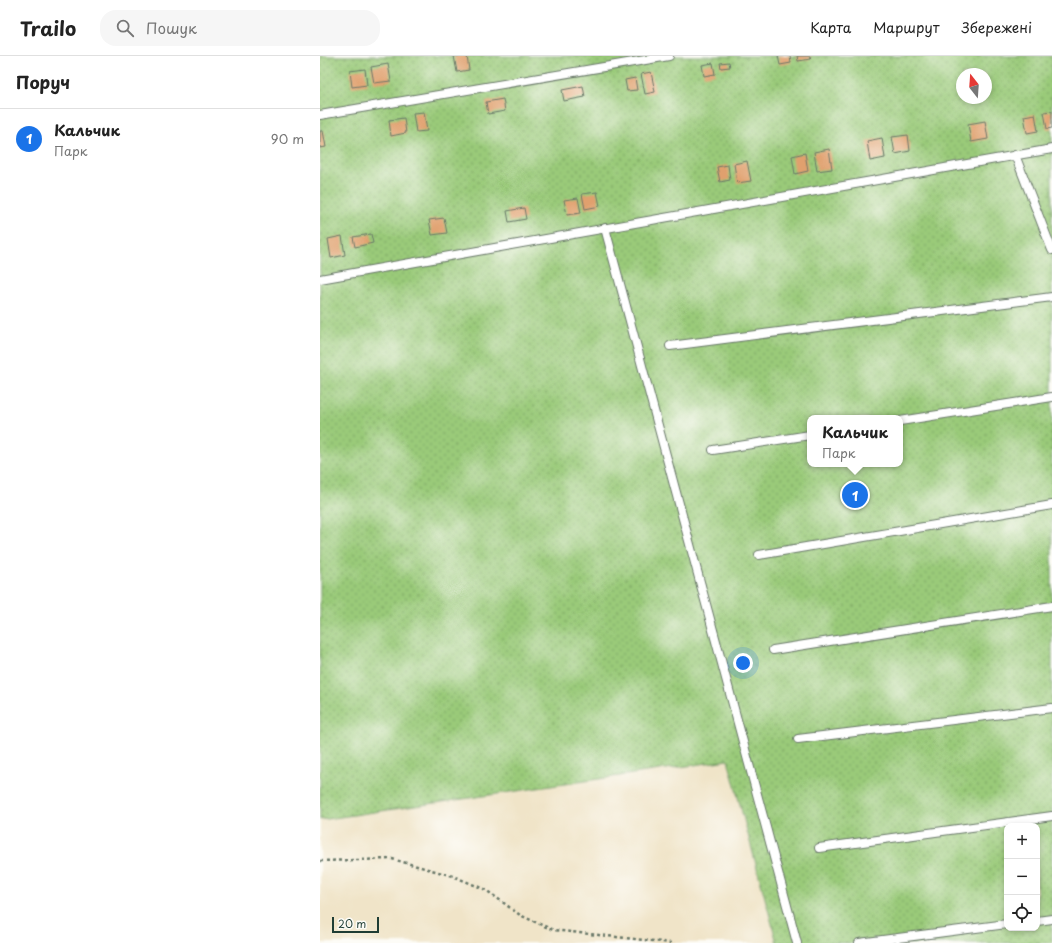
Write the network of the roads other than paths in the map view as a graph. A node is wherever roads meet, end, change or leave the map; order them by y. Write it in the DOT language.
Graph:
graph roads {
  1 [pos="669,56"];
  2 [pos="320,115"];
  3 [pos="1052,149"];
  4 [pos="1015,156"];
  5 [pos="605,228"];
  6 [pos="1052,250"];
  7 [pos="320,279"];
  8 [pos="1052,297"];
  9 [pos="670,346"];
  10 [pos="1052,397"];
  11 [pos="903,421"];
  12 [pos="807,435"];
  13 [pos="714,450"];
  14 [pos="1052,504"];
  15 [pos="759,555"];
  16 [pos="1052,606"];
  17 [pos="773,650"];
  18 [pos="1052,708"];
  19 [pos="798,739"];
  20 [pos="1052,816"];
  21 [pos="819,848"];
  22 [pos="1052,919"];
  23 [pos="1040,921"];
  24 [pos="1004,924"];
  25 [pos="797,943"];
  26 [pos="858,943"];
  1 -- 2 [label="lane"];
  3 -- 4 [label="lane"];
  4 -- 5 [label="lane"];
  4 -- 6 [label="lane"];
  5 -- 7 [label="lane"];
  5 -- 25 [label="lane"];
  8 -- 9 [label="lane"];
  10 -- 11 [label="lane"];
  12 -- 13 [label="lane"];
  14 -- 15 [label="lane"];
  16 -- 17 [label="lane"];
  18 -- 19 [label="lane"];
  20 -- 21 [label="lane"];
  22 -- 23 [label="lane"];
  24 -- 26 [label="lane"];
}
